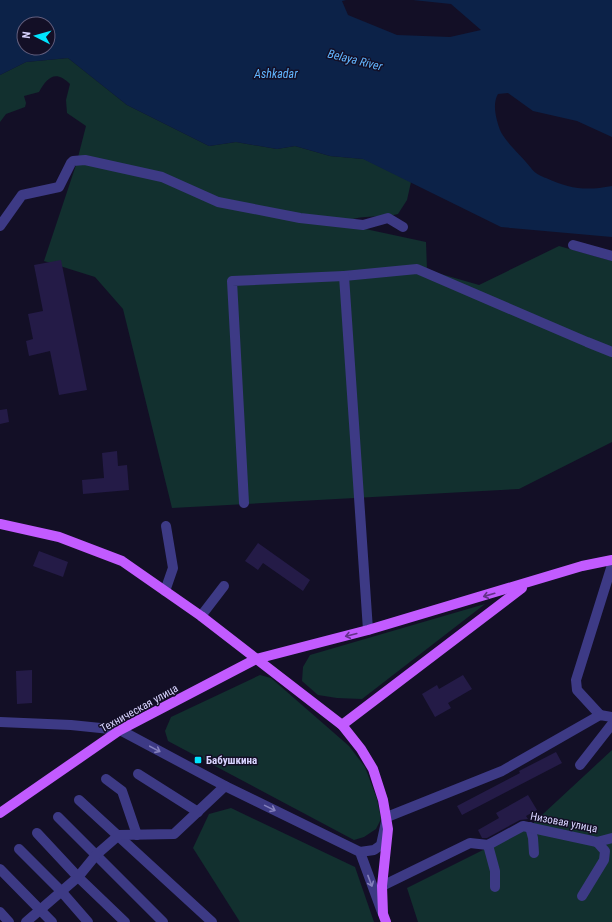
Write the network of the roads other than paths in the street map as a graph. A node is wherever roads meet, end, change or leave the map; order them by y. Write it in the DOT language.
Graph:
graph roads {
  1 [pos="0,226"];
  2 [pos="403,228"];
  3 [pos="574,245"];
  4 [pos="612,256"];
  5 [pos="344,276"];
  6 [pos="612,352"];
  7 [pos="244,503"];
  8 [pos="0,524"];
  9 [pos="166,526"];
  10 [pos="612,560"];
  11 [pos="612,565"];
  12 [pos="609,582"];
  13 [pos="527,584"];
  14 [pos="224,586"];
  15 [pos="165,591"];
  16 [pos="201,616"];
  17 [pos="368,630"];
  18 [pos="256,659"];
  19 [pos="600,716"];
  20 [pos="612,717"];
  21 [pos="0,722"];
  22 [pos="342,724"];
  23 [pos="612,724"];
  24 [pos="120,730"];
  25 [pos="580,765"];
  26 [pos="138,774"];
  27 [pos="106,779"];
  28 [pos="226,786"];
  29 [pos="79,800"];
  30 [pos="0,812"];
  31 [pos="198,812"];
  32 [pos="58,817"];
  33 [pos="387,817"];
  34 [pos="530,827"];
  35 [pos="37,833"];
  36 [pos="119,835"];
  37 [pos="137,835"];
  38 [pos="612,838"];
  39 [pos="597,842"];
  40 [pos="488,845"];
  41 [pos="19,849"];
  42 [pos="360,852"];
  43 [pos="534,853"];
  44 [pos="96,855"];
  45 [pos="0,869"];
  46 [pos="78,877"];
  47 [pos="382,886"];
  48 [pos="495,887"];
  49 [pos="61,891"];
  50 [pos="582,896"];
  51 [pos="40,909"];
  52 [pos="0,912"];
  53 [pos="384,918"];
  54 [pos="9,922"];
  55 [pos="26,922"];
  56 [pos="52,922"];
  57 [pos="88,922"];
  58 [pos="125,922"];
  59 [pos="163,922"];
  60 [pos="212,922"];
  1 -- 2 [label="street"];
  3 -- 4 [label="street"];
  5 -- 6 [label="street"];
  5 -- 7 [label="street"];
  5 -- 17 [label="street"];
  8 -- 15 [label="main road"];
  9 -- 15 [label="street"];
  10 -- 13 [label="main road, Техническая улица"];
  11 -- 12 [label="street"];
  12 -- 19 [label="street"];
  13 -- 17 [label="main road, Техническая улица, one-way"];
  13 -- 22 [label="main road"];
  14 -- 16 [label="street"];
  15 -- 16 [label="main road"];
  16 -- 18 [label="main road"];
  17 -- 18 [label="main road, Техническая улица, one-way"];
  18 -- 22 [label="main road"];
  18 -- 24 [label="main road, Техническая улица"];
  19 -- 20 [label="street"];
  19 -- 33 [label="street"];
  21 -- 24 [label="street"];
  22 -- 33 [label="main road"];
  23 -- 25 [label="street"];
  24 -- 28 [label="street, one-way"];
  24 -- 30 [label="main road, Техническая улица"];
  26 -- 31 [label="street"];
  27 -- 37 [label="street"];
  28 -- 31 [label="street"];
  28 -- 42 [label="street, one-way"];
  29 -- 36 [label="street"];
  31 -- 37 [label="street"];
  32 -- 44 [label="street"];
  33 -- 42 [label="street"];
  33 -- 47 [label="main road"];
  34 -- 39 [label="street, Низовая улица"];
  34 -- 40 [label="street, Низовая улица"];
  34 -- 43 [label="street"];
  35 -- 46 [label="street"];
  36 -- 37 [label="street"];
  36 -- 44 [label="street"];
  36 -- 60 [label="street"];
  38 -- 39 [label="street, Низовая улица"];
  39 -- 50 [label="street"];
  40 -- 47 [label="street"];
  40 -- 48 [label="street"];
  41 -- 49 [label="street"];
  42 -- 53 [label="street, one-way"];
  44 -- 46 [label="street"];
  44 -- 59 [label="street"];
  45 -- 51 [label="street"];
  46 -- 49 [label="street"];
  46 -- 58 [label="street"];
  47 -- 53 [label="main road"];
  49 -- 51 [label="street"];
  49 -- 57 [label="street"];
  51 -- 55 [label="street"];
  51 -- 56 [label="street"];
  52 -- 54 [label="street"];
}
